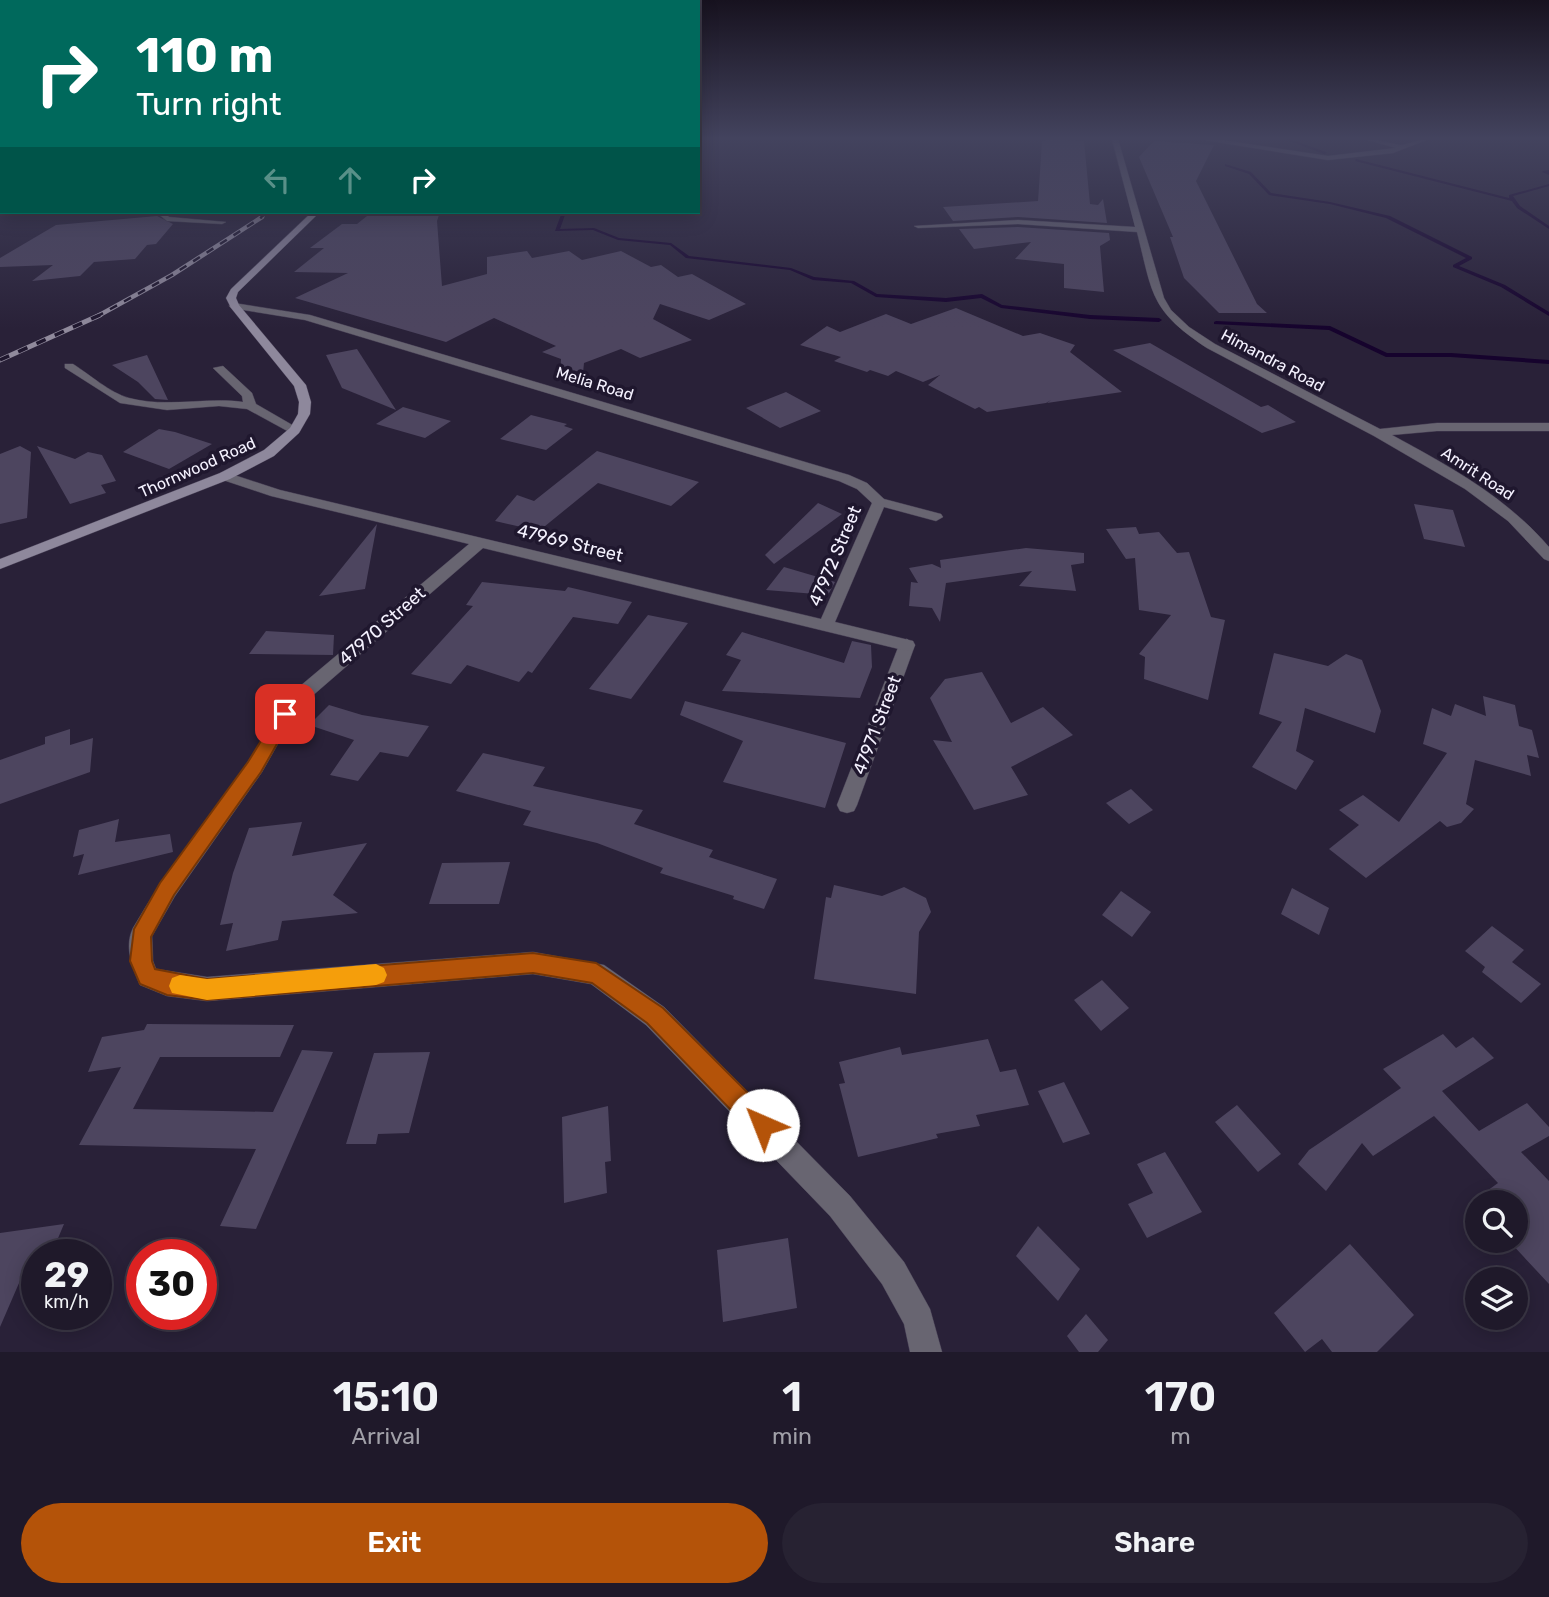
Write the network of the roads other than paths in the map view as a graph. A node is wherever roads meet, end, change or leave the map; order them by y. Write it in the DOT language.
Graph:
graph roads {
  1 [pos="1132,202"];
  2 [pos="162,214"];
  3 [pos="314,214"];
  4 [pos="222,222"];
  5 [pos="918,226"];
  6 [pos="1139,230"];
  7 [pos="234,306"];
  8 [pos="69,366"];
  9 [pos="219,368"];
  10 [pos="250,406"];
  11 [pos="1549,427"];
  12 [pos="295,430"];
  13 [pos="1378,433"];
  14 [pos="225,476"];
  15 [pos="879,502"];
  16 [pos="936,517"];
  17 [pos="482,541"];
  18 [pos="1549,556"];
  19 [pos="0,564"];
  20 [pos="826,625"];
  21 [pos="907,645"];
  22 [pos="847,805"];
  23 [pos="926,1352"];
  1 -- 6 [label="street, Himandra Road"];
  2 -- 4 [label="street"];
  3 -- 7 [label="street"];
  5 -- 6 [label="street"];
  6 -- 13 [label="street, Himandra Road"];
  7 -- 12 [label="street"];
  7 -- 15 [label="street, Melia Road"];
  8 -- 10 [label="street"];
  9 -- 10 [label="street"];
  10 -- 12 [label="street"];
  11 -- 13 [label="street"];
  12 -- 14 [label="street, Thornwood Road"];
  13 -- 18 [label="street, Amrit Road"];
  14 -- 17 [label="street, 47969 Street"];
  14 -- 19 [label="street, Thornwood Road"];
  15 -- 16 [label="street, Melia Road"];
  15 -- 20 [label="street, 47972 Street"];
  17 -- 20 [label="street, 47969 Street"];
  17 -- 23 [label="street, 47970 Street"];
  20 -- 21 [label="street, 47969 Street"];
  21 -- 22 [label="street, 47971 Street"];
}
